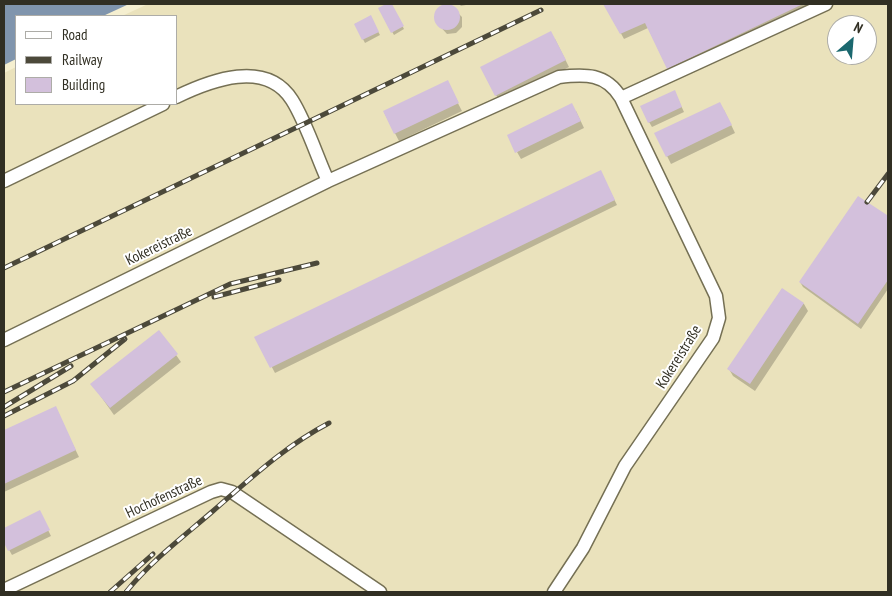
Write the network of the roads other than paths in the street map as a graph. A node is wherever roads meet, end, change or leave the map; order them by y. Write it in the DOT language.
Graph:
graph roads {
  1 [pos="826,4"];
  2 [pos="178,96"];
  3 [pos="621,98"];
  4 [pos="160,105"];
  5 [pos="4,180"];
  6 [pos="328,181"];
  7 [pos="4,340"];
  8 [pos="4,590"];
  9 [pos="380,592"];
  10 [pos="554,592"];
  1 -- 3 [label="lane"];
  2 -- 6 [label="lane"];
  3 -- 6 [label="lane, Kokereistraße"];
  3 -- 10 [label="lane, Kokereistraße"];
  4 -- 5 [label="lane"];
  6 -- 7 [label="lane, Kokereistraße"];
  8 -- 9 [label="lane, Hochofenstraße"];
}
